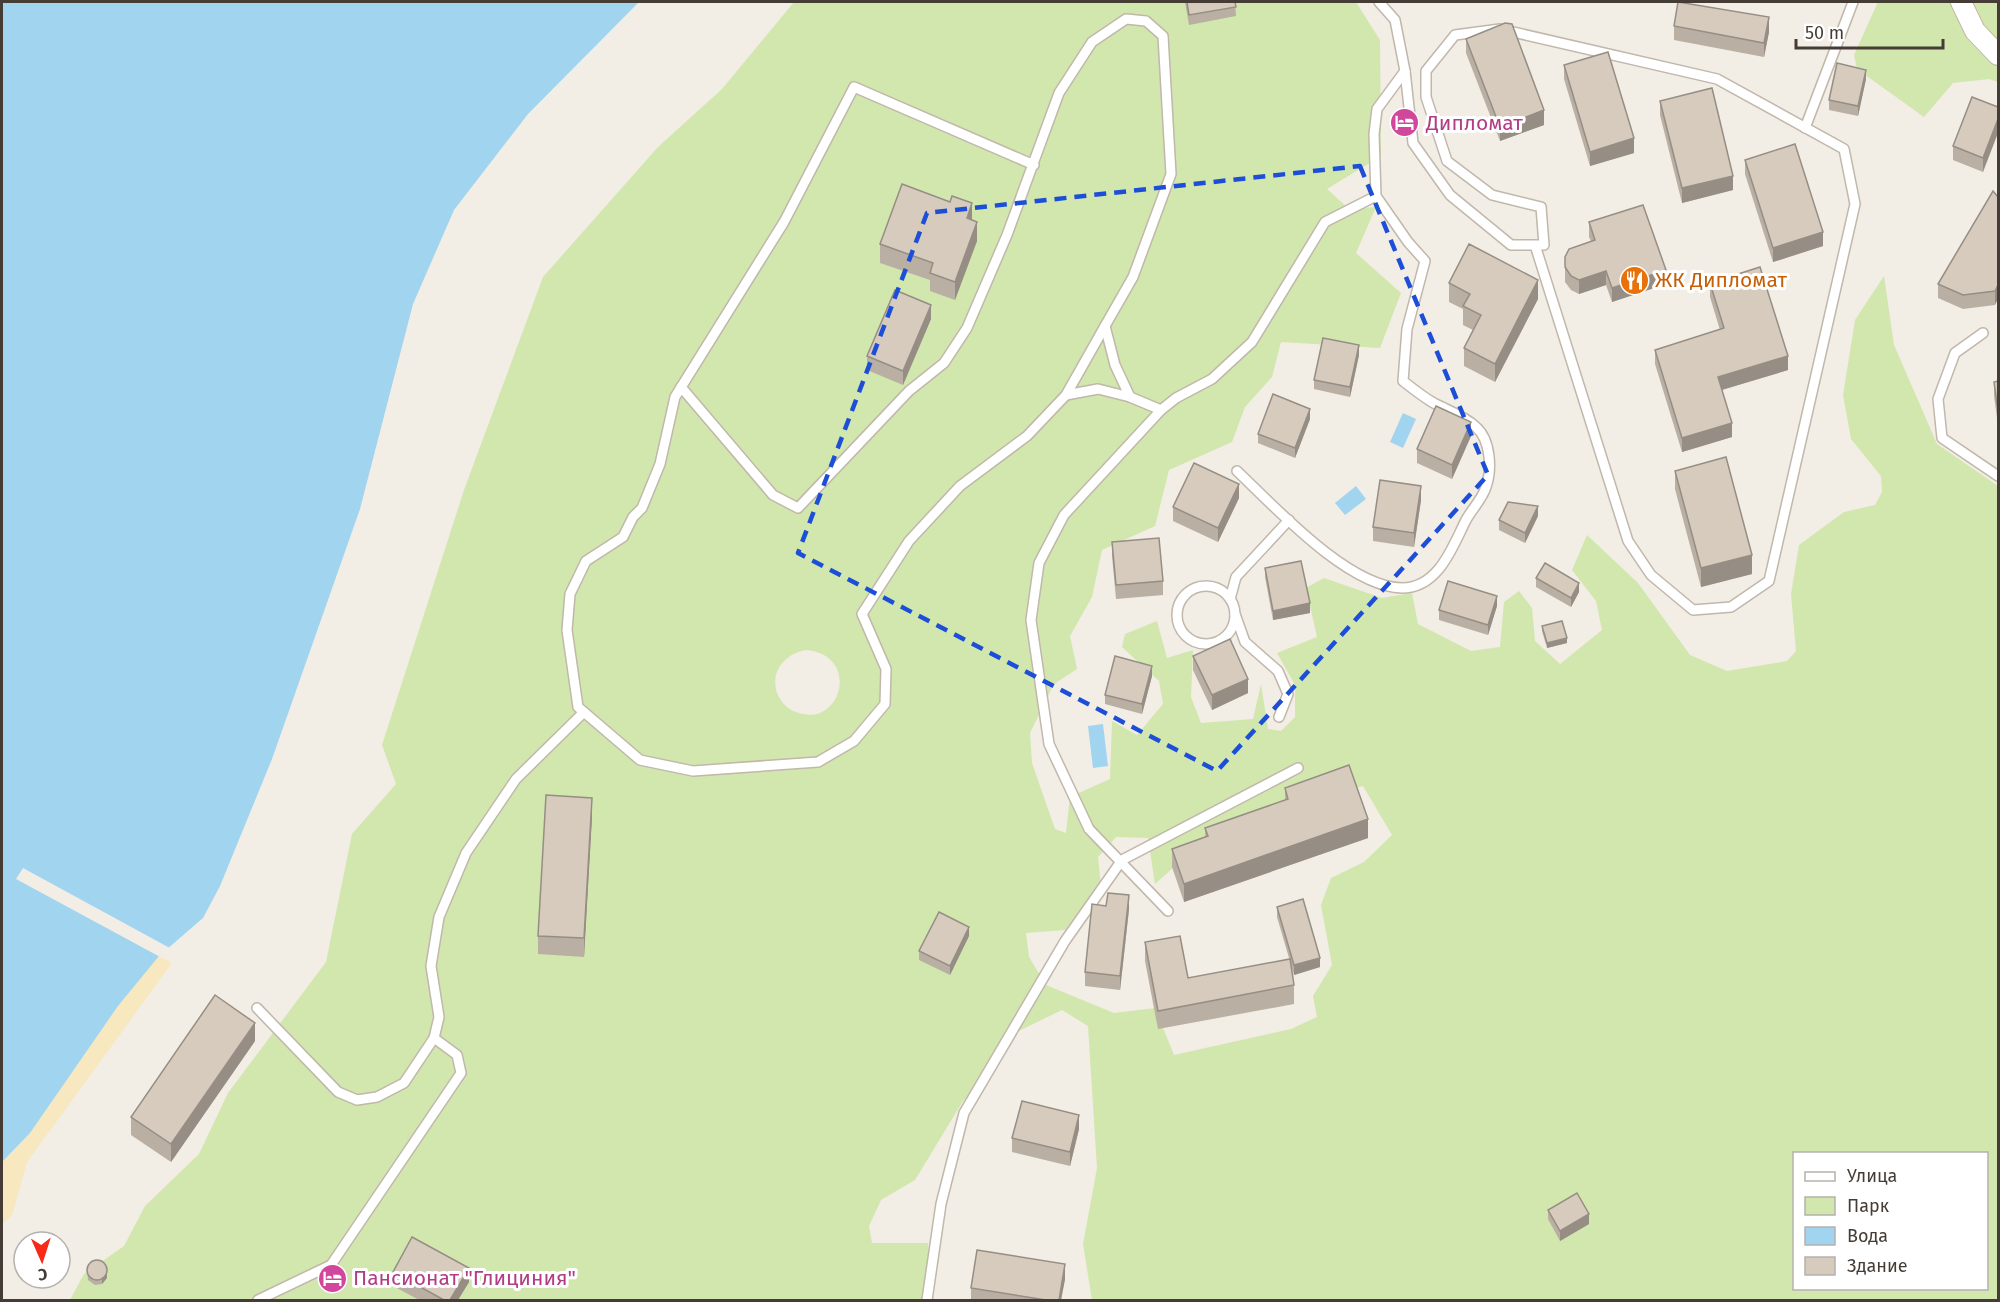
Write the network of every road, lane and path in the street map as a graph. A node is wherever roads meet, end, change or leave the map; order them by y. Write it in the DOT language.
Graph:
graph roads {
  1 [pos="1379,2"];
  2 [pos="1853,2"];
  3 [pos="1961,2"];
  4 [pos="1998,55"];
  5 [pos="1405,71"];
  6 [pos="1805,128"];
  7 [pos="1034,165"];
  8 [pos="1376,196"];
  9 [pos="1535,245"];
  10 [pos="1105,326"];
  11 [pos="1983,333"];
  12 [pos="681,387"];
  13 [pos="1066,395"];
  14 [pos="1130,398"];
  15 [pos="1161,410"];
  16 [pos="1237,471"];
  17 [pos="1998,476"];
  18 [pos="1289,520"];
  19 [pos="1230,599"];
  20 [pos="1235,614"];
  21 [pos="584,712"];
  22 [pos="1279,717"];
  23 [pos="1299,768"];
  24 [pos="1122,860"];
  25 [pos="1168,911"];
  26 [pos="257,1008"];
  27 [pos="434,1038"];
  28 [pos="258,1300"];
  29 [pos="927,1300"];
  1 -- 5 [label="lane"];
  2 -- 6 [label="lane"];
  3 -- 4 [label="street"];
  5 -- 8 [label="lane"];
  5 -- 9 [label="lane"];
  6 -- 9 [label="lane"];
  6 -- 9 [label="lane"];
  7 -- 10 [label="lane"];
  7 -- 12 [label="lane"];
  7 -- 12 [label="lane"];
  8 -- 15 [label="lane"];
  8 -- 18 [label="lane"];
  10 -- 13 [label="lane"];
  10 -- 14 [label="lane"];
  11 -- 17 [label="lane"];
  12 -- 21 [label="lane"];
  13 -- 14 [label="lane"];
  13 -- 21 [label="lane"];
  14 -- 15 [label="lane"];
  15 -- 24 [label="lane"];
  16 -- 18 [label="lane"];
  18 -- 19 [label="lane"];
  19 -- 20 [label="lane"];
  19 -- 20 [label="lane"];
  20 -- 22 [label="lane"];
  21 -- 27 [label="lane"];
  23 -- 24 [label="lane"];
  24 -- 25 [label="lane"];
  24 -- 29 [label="lane"];
  26 -- 27 [label="lane"];
  27 -- 28 [label="lane"];
}
